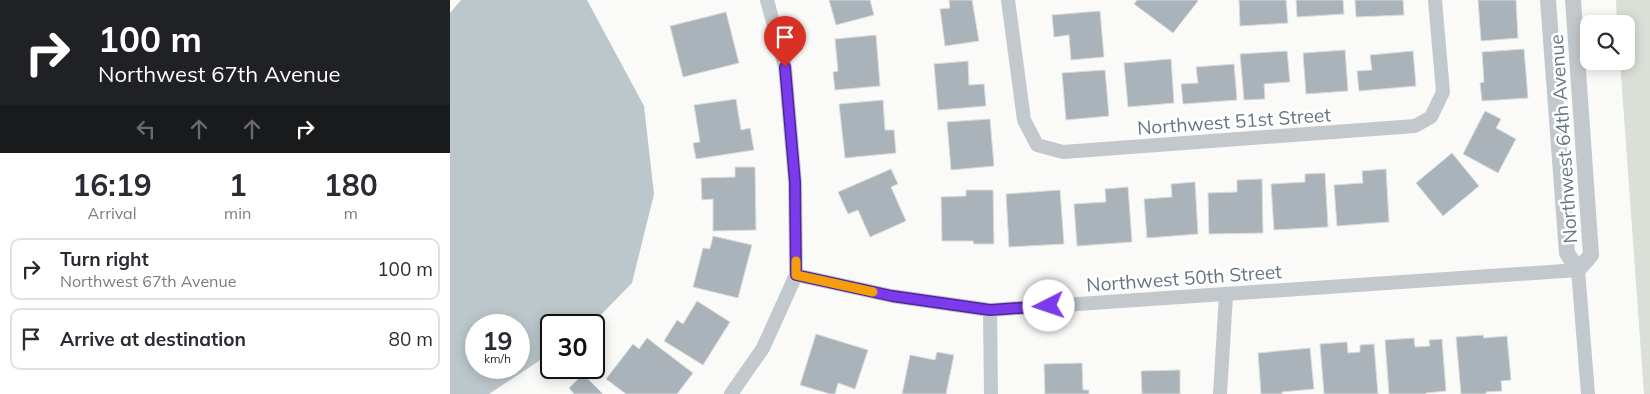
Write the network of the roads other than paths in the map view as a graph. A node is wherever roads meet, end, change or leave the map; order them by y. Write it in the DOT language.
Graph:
graph roads {
  1 [pos="767,0"];
  2 [pos="1008,0"];
  3 [pos="1435,0"];
  4 [pos="1548,0"];
  5 [pos="1573,0"];
  6 [pos="1578,270"];
  7 [pos="796,275"];
  8 [pos="1226,295"];
  9 [pos="990,310"];
  10 [pos="731,394"];
  11 [pos="990,394"];
  12 [pos="1220,394"];
  13 [pos="1588,394"];
  1 -- 7 [label="street"];
  2 -- 3 [label="street, Northwest 51st Street"];
  4 -- 6 [label="street, Northwest 64th Avenue"];
  5 -- 6 [label="street, Northwest 64th Avenue"];
  6 -- 8 [label="street, Northwest 50th Street"];
  6 -- 13 [label="street, Northwest 64th Avenue"];
  7 -- 9 [label="street, Northwest 50th Street"];
  7 -- 10 [label="street"];
  8 -- 9 [label="street, Northwest 50th Street"];
  8 -- 12 [label="street"];
  9 -- 11 [label="street"];
}
